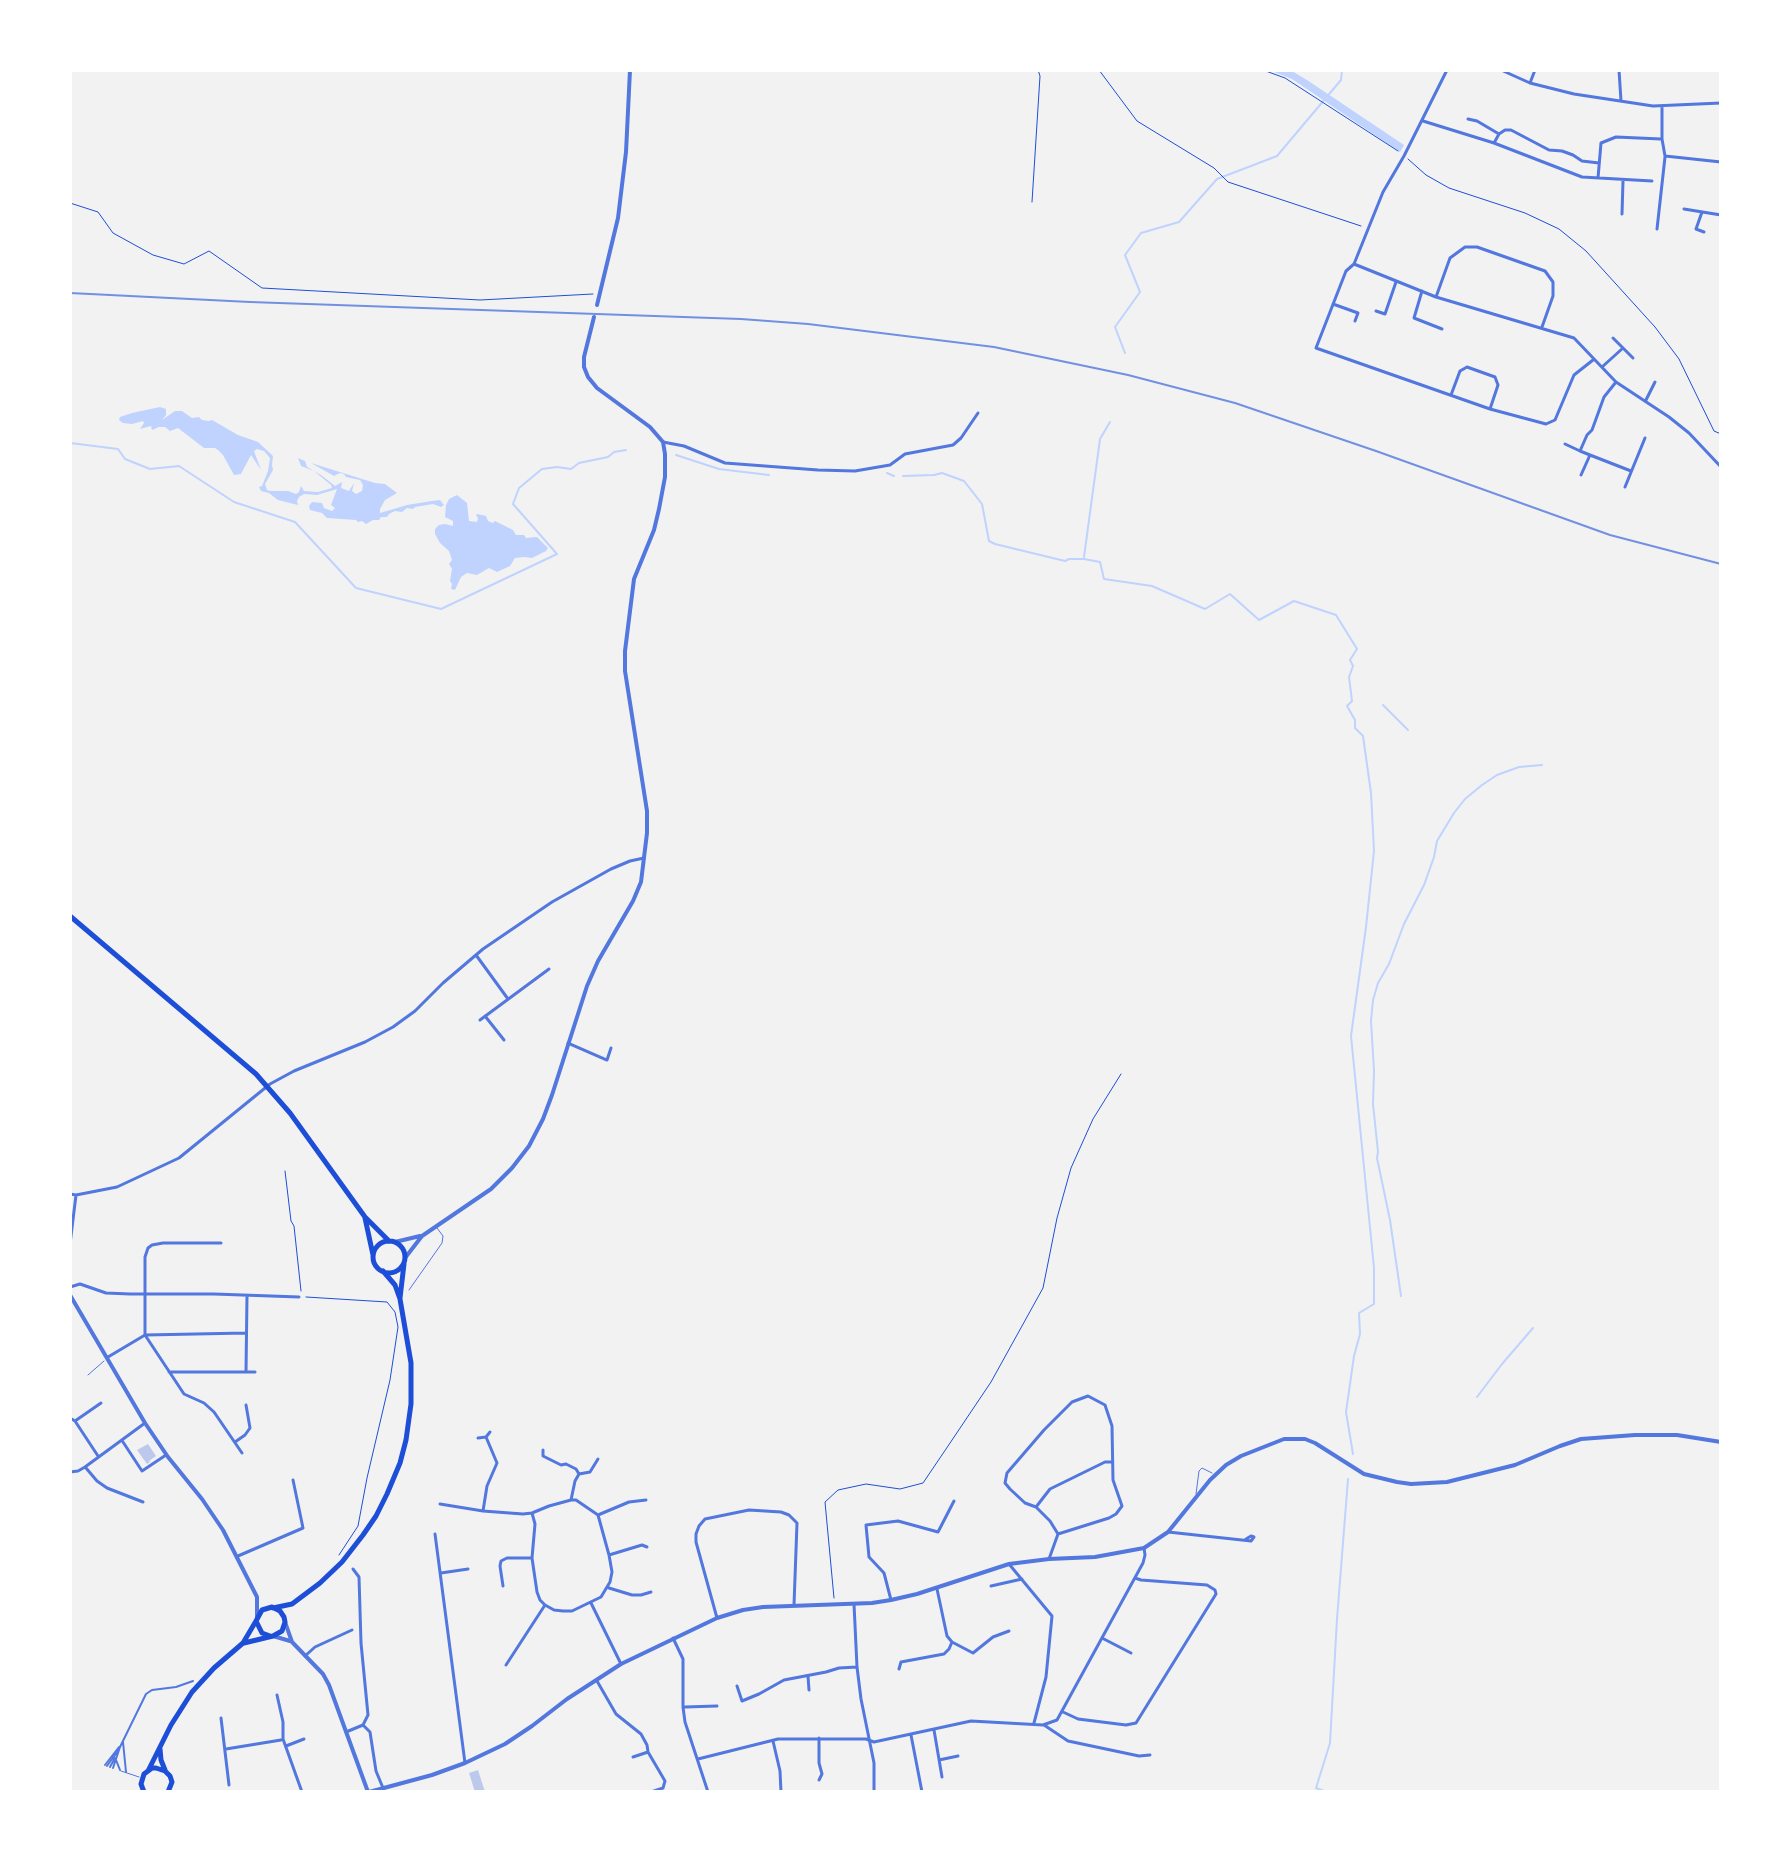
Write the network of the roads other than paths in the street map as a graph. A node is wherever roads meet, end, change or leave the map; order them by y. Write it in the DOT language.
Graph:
graph roads {
  1 [pos="630,70"];
  2 [pos="1447,70"];
  3 [pos="1501,70"];
  4 [pos="1535,70"];
  5 [pos="1619,70"];
  6 [pos="1530,83"];
  7 [pos="1621,101"];
  8 [pos="1721,103"];
  9 [pos="1662,106"];
  10 [pos="1468,119"];
  11 [pos="1423,121"];
  12 [pos="1499,134"];
  13 [pos="1662,139"];
  14 [pos="1494,143"];
  15 [pos="1665,156"];
  16 [pos="1721,162"];
  17 [pos="1599,163"];
  18 [pos="1598,178"];
  19 [pos="1623,180"];
  20 [pos="1652,181"];
  21 [pos="1684,209"];
  22 [pos="1702,212"];
  23 [pos="1622,214"];
  24 [pos="1721,215"];
  25 [pos="1657,229"];
  26 [pos="1704,232"];
  27 [pos="1354,264"];
  28 [pos="1396,282"];
  29 [pos="1422,291"];
  30 [pos="1436,297"];
  31 [pos="1333,304"];
  32 [pos="597,305"];
  33 [pos="1376,311"];
  34 [pos="594,317"];
  35 [pos="1355,321"];
  36 [pos="1542,328"];
  37 [pos="1442,329"];
  38 [pos="1613,338"];
  39 [pos="1623,348"];
  40 [pos="1633,358"];
  41 [pos="1593,360"];
  42 [pos="1602,368"];
  43 [pos="1616,382"];
  44 [pos="1655,382"];
  45 [pos="1451,395"];
  46 [pos="1646,402"];
  47 [pos="1490,409"];
  48 [pos="978,413"];
  49 [pos="1645,438"];
  50 [pos="663,442"];
  51 [pos="1565,444"];
  52 [pos="1580,451"];
  53 [pos="1590,455"];
  54 [pos="1721,467"];
  55 [pos="1631,471"];
  56 [pos="1581,475"];
  57 [pos="1625,487"];
  58 [pos="644,858"];
  59 [pos="70,916"];
  60 [pos="476,955"];
  61 [pos="549,969"];
  62 [pos="508,999"];
  63 [pos="485,1016"];
  64 [pos="480,1020"];
  65 [pos="504,1040"];
  66 [pos="568,1043"];
  67 [pos="611,1048"];
  68 [pos="70,1194"];
  69 [pos="76,1195"];
  70 [pos="72,1216"];
  71 [pos="365,1217"];
  72 [pos="436,1226"];
  73 [pos="422,1236"];
  74 [pos="392,1242"];
  75 [pos="221,1243"];
  76 [pos="70,1244"];
  77 [pos="374,1259"];
  78 [pos="404,1261"];
  79 [pos="383,1271"];
  80 [pos="70,1287"];
  81 [pos="409,1290"];
  82 [pos="145,1294"];
  83 [pos="70,1295"];
  84 [pos="247,1295"];
  85 [pos="299,1297"];
  86 [pos="400,1299"];
  87 [pos="246,1333"];
  88 [pos="145,1335"];
  89 [pos="106,1359"];
  90 [pos="169,1372"];
  91 [pos="246,1372"];
  92 [pos="255,1372"];
  93 [pos="88,1375"];
  94 [pos="101,1403"];
  95 [pos="246,1405"];
  96 [pos="70,1418"];
  97 [pos="75,1421"];
  98 [pos="145,1423"];
  99 [pos="490,1432"];
  100 [pos="486,1437"];
  101 [pos="478,1438"];
  102 [pos="122,1440"];
  103 [pos="235,1442"];
  104 [pos="1721,1442"];
  105 [pos="543,1450"];
  106 [pos="242,1453"];
  107 [pos="166,1455"];
  108 [pos="98,1457"];
  109 [pos="598,1459"];
  110 [pos="1112,1462"];
  111 [pos="85,1467"];
  112 [pos="70,1472"];
  113 [pos="579,1474"];
  114 [pos="1214,1475"];
  115 [pos="293,1480"];
  116 [pos="1196,1497"];
  117 [pos="571,1500"];
  118 [pos="646,1500"];
  119 [pos="954,1501"];
  120 [pos="143,1502"];
  121 [pos="440,1504"];
  122 [pos="1036,1507"];
  123 [pos="483,1511"];
  124 [pos="532,1513"];
  125 [pos="598,1515"];
  126 [pos="938,1532"];
  127 [pos="1168,1532"];
  128 [pos="435,1534"];
  129 [pos="944,1534"];
  130 [pos="1058,1534"];
  131 [pos="1246,1539"];
  132 [pos="647,1547"];
  133 [pos="1144,1548"];
  134 [pos="609,1555"];
  135 [pos="238,1556"];
  136 [pos="532,1558"];
  137 [pos="1049,1559"];
  138 [pos="1009,1564"];
  139 [pos="353,1569"];
  140 [pos="468,1569"];
  141 [pos="441,1573"];
  142 [pos="1135,1578"];
  143 [pos="1023,1579"];
  144 [pos="503,1586"];
  145 [pos="991,1586"];
  146 [pos="937,1587"];
  147 [pos="608,1588"];
  148 [pos="651,1592"];
  149 [pos="257,1597"];
  150 [pos="891,1600"];
  151 [pos="591,1603"];
  152 [pos="292,1604"];
  153 [pos="854,1604"];
  154 [pos="545,1605"];
  155 [pos="794,1605"];
  156 [pos="272,1608"];
  157 [pos="717,1618"];
  158 [pos="257,1620"];
  159 [pos="285,1622"];
  160 [pos="352,1630"];
  161 [pos="1009,1631"];
  162 [pos="271,1636"];
  163 [pos="673,1638"];
  164 [pos="1102,1638"];
  165 [pos="292,1642"];
  166 [pos="952,1642"];
  167 [pos="243,1643"];
  168 [pos="1131,1653"];
  169 [pos="305,1656"];
  170 [pos="621,1664"];
  171 [pos="506,1665"];
  172 [pos="857,1667"];
  173 [pos="899,1669"];
  174 [pos="808,1676"];
  175 [pos="596,1680"];
  176 [pos="193,1681"];
  177 [pos="737,1686"];
  178 [pos="809,1690"];
  179 [pos="277,1695"];
  180 [pos="717,1706"];
  181 [pos="683,1707"];
  182 [pos="1063,1712"];
  183 [pos="221,1718"];
  184 [pos="1034,1723"];
  185 [pos="363,1725"];
  186 [pos="1043,1725"];
  187 [pos="934,1730"];
  188 [pos="346,1732"];
  189 [pos="911,1735"];
  190 [pos="819,1738"];
  191 [pos="283,1739"];
  192 [pos="304,1739"];
  193 [pos="773,1741"];
  194 [pos="870,1741"];
  195 [pos="123,1742"];
  196 [pos="286,1746"];
  197 [pos="120,1747"];
  198 [pos="160,1748"];
  199 [pos="226,1749"];
  200 [pos="648,1752"];
  201 [pos="1150,1755"];
  202 [pos="958,1756"];
  203 [pos="633,1757"];
  204 [pos="698,1759"];
  205 [pos="116,1760"];
  206 [pos="939,1760"];
  207 [pos="465,1763"];
  208 [pos="109,1767"];
  209 [pos="120,1770"];
  210 [pos="148,1771"];
  211 [pos="165,1771"];
  212 [pos="126,1772"];
  213 [pos="942,1777"];
  214 [pos="142,1778"];
  215 [pos="819,1780"];
  216 [pos="229,1785"];
  217 [pos="383,1788"];
  218 [pos="144,1792"];
  219 [pos="171,1792"];
  220 [pos="302,1792"];
  221 [pos="368,1792"];
  222 [pos="651,1792"];
  223 [pos="708,1792"];
  224 [pos="781,1792"];
  225 [pos="874,1792"];
  226 [pos="922,1792"];
  1 -- 32 [label="street"];
  2 -- 11 [label="street"];
  3 -- 6 [label="street"];
  4 -- 6 [label="street"];
  5 -- 7 [label="street"];
  6 -- 7 [label="street"];
  7 -- 9 [label="street"];
  8 -- 9 [label="street"];
  9 -- 13 [label="street"];
  10 -- 12 [label="street"];
  11 -- 14 [label="street"];
  11 -- 27 [label="street"];
  12 -- 14 [label="street"];
  12 -- 17 [label="street"];
  13 -- 15 [label="street"];
  13 -- 17 [label="street"];
  14 -- 18 [label="street"];
  15 -- 16 [label="street"];
  15 -- 25 [label="street"];
  17 -- 18 [label="street"];
  18 -- 19 [label="street"];
  19 -- 20 [label="street"];
  19 -- 23 [label="street"];
  21 -- 22 [label="street"];
  22 -- 24 [label="street"];
  22 -- 26 [label="street"];
  27 -- 28 [label="street"];
  27 -- 31 [label="street"];
  28 -- 29 [label="street"];
  28 -- 33 [label="street"];
  29 -- 30 [label="street"];
  29 -- 37 [label="street"];
  30 -- 36 [label="street"];
  30 -- 36 [label="street"];
  31 -- 35 [label="street"];
  31 -- 45 [label="street"];
  34 -- 50 [label="street"];
  36 -- 41 [label="street"];
  38 -- 39 [label="street"];
  39 -- 40 [label="street"];
  39 -- 42 [label="street"];
  41 -- 42 [label="street"];
  41 -- 47 [label="street"];
  42 -- 43 [label="street"];
  43 -- 46 [label="street"];
  43 -- 52 [label="street"];
  44 -- 46 [label="street"];
  45 -- 47 [label="street"];
  45 -- 47 [label="street"];
  46 -- 54 [label="street"];
  48 -- 50 [label="street"];
  49 -- 55 [label="street"];
  50 -- 58 [label="street"];
  51 -- 52 [label="street"];
  52 -- 53 [label="street"];
  53 -- 55 [label="street"];
  53 -- 56 [label="street"];
  55 -- 57 [label="street"];
  58 -- 60 [label="street"];
  58 -- 66 [label="street"];
  59 -- 71 [label="highway"];
  60 -- 62 [label="street"];
  60 -- 69 [label="street"];
  61 -- 62 [label="street"];
  62 -- 63 [label="street"];
  63 -- 64 [label="street"];
  63 -- 65 [label="street"];
  66 -- 67 [label="street"];
  66 -- 72 [label="street"];
  68 -- 69 [label="street"];
  69 -- 70 [label="street"];
  70 -- 76 [label="street"];
  71 -- 74 [label="highway"];
  71 -- 77 [label="highway"];
  72 -- 73 [label="street"];
  72 -- 81 [label="lane"];
  73 -- 74 [label="street"];
  73 -- 78 [label="street"];
  74 -- 77 [label="highway"];
  74 -- 78 [label="highway"];
  75 -- 82 [label="street"];
  77 -- 79 [label="highway"];
  78 -- 79 [label="highway"];
  78 -- 86 [label="highway"];
  79 -- 86 [label="highway"];
  80 -- 82 [label="street"];
  82 -- 84 [label="street"];
  82 -- 88 [label="street"];
  83 -- 89 [label="street"];
  84 -- 85 [label="street"];
  84 -- 87 [label="street"];
  86 -- 152 [label="highway"];
  87 -- 88 [label="street"];
  87 -- 91 [label="street"];
  88 -- 89 [label="street"];
  88 -- 90 [label="street"];
  89 -- 93 [label="lane"];
  89 -- 98 [label="street"];
  90 -- 91 [label="street"];
  90 -- 103 [label="street"];
  91 -- 92 [label="street"];
  94 -- 97 [label="street"];
  95 -- 103 [label="street"];
  96 -- 97 [label="street"];
  97 -- 108 [label="street"];
  98 -- 102 [label="street"];
  98 -- 107 [label="street"];
  99 -- 100 [label="street"];
  100 -- 101 [label="street"];
  100 -- 123 [label="street"];
  102 -- 107 [label="street"];
  102 -- 108 [label="street"];
  103 -- 106 [label="street"];
  104 -- 114 [label="street"];
  105 -- 113 [label="street"];
  107 -- 135 [label="street"];
  108 -- 111 [label="street"];
  109 -- 113 [label="street"];
  110 -- 122 [label="street"];
  110 -- 122 [label="street"];
  110 -- 130 [label="street"];
  111 -- 112 [label="street"];
  111 -- 120 [label="street"];
  113 -- 117 [label="street"];
  114 -- 116 [label="street"];
  114 -- 116 [label="lane"];
  115 -- 135 [label="street"];
  116 -- 127 [label="street"];
  117 -- 124 [label="street"];
  117 -- 125 [label="street"];
  118 -- 125 [label="street"];
  119 -- 126 [label="street"];
  121 -- 123 [label="street"];
  122 -- 130 [label="street"];
  123 -- 124 [label="street"];
  124 -- 136 [label="street"];
  125 -- 134 [label="street"];
  126 -- 129 [label="street"];
  126 -- 150 [label="street"];
  127 -- 131 [label="street"];
  127 -- 133 [label="street"];
  128 -- 141 [label="street"];
  130 -- 137 [label="street"];
  132 -- 134 [label="street"];
  133 -- 137 [label="street"];
  133 -- 142 [label="street"];
  134 -- 147 [label="street"];
  135 -- 149 [label="street"];
  136 -- 144 [label="street"];
  136 -- 154 [label="street"];
  137 -- 138 [label="street"];
  138 -- 143 [label="street"];
  138 -- 146 [label="street"];
  139 -- 185 [label="street"];
  140 -- 141 [label="street"];
  141 -- 207 [label="street"];
  142 -- 164 [label="street"];
  142 -- 182 [label="street"];
  143 -- 145 [label="street"];
  143 -- 184 [label="street"];
  146 -- 150 [label="street"];
  146 -- 166 [label="street"];
  147 -- 148 [label="street"];
  147 -- 151 [label="street"];
  149 -- 156 [label="street"];
  149 -- 158 [label="street"];
  150 -- 153 [label="street"];
  151 -- 154 [label="street"];
  151 -- 170 [label="street"];
  152 -- 156 [label="highway"];
  152 -- 159 [label="highway"];
  153 -- 155 [label="street"];
  153 -- 172 [label="street"];
  154 -- 171 [label="street"];
  155 -- 157 [label="street"];
  155 -- 157 [label="street"];
  156 -- 158 [label="highway"];
  156 -- 159 [label="highway"];
  157 -- 163 [label="street"];
  158 -- 162 [label="highway"];
  158 -- 167 [label="highway"];
  159 -- 162 [label="highway"];
  159 -- 165 [label="street"];
  160 -- 169 [label="street"];
  161 -- 166 [label="street"];
  162 -- 165 [label="street"];
  162 -- 167 [label="highway"];
  163 -- 170 [label="street"];
  163 -- 181 [label="street"];
  164 -- 168 [label="street"];
  164 -- 182 [label="street"];
  165 -- 169 [label="street"];
  166 -- 173 [label="street"];
  167 -- 198 [label="highway"];
  169 -- 188 [label="street"];
  170 -- 175 [label="street"];
  172 -- 174 [label="street"];
  172 -- 194 [label="street"];
  174 -- 177 [label="street"];
  174 -- 178 [label="street"];
  175 -- 200 [label="street"];
  175 -- 207 [label="street"];
  176 -- 195 [label="street"];
  179 -- 191 [label="street"];
  180 -- 181 [label="street"];
  181 -- 204 [label="street"];
  182 -- 186 [label="street"];
  183 -- 199 [label="street"];
  184 -- 186 [label="street"];
  184 -- 187 [label="street"];
  185 -- 188 [label="street"];
  185 -- 217 [label="street"];
  186 -- 201 [label="street"];
  187 -- 189 [label="street"];
  187 -- 206 [label="street"];
  188 -- 221 [label="street"];
  189 -- 194 [label="street"];
  189 -- 226 [label="street"];
  190 -- 193 [label="street"];
  190 -- 194 [label="street"];
  190 -- 215 [label="street"];
  191 -- 196 [label="street"];
  191 -- 199 [label="street"];
  192 -- 196 [label="street"];
  193 -- 204 [label="street"];
  193 -- 224 [label="street"];
  194 -- 225 [label="street"];
  195 -- 197 [label="street"];
  195 -- 212 [label="street"];
  196 -- 220 [label="street"];
  197 -- 205 [label="street"];
  197 -- 208 [label="street"];
  197 -- 208 [label="street"];
  198 -- 210 [label="highway"];
  198 -- 211 [label="highway"];
  199 -- 216 [label="street"];
  200 -- 203 [label="street"];
  200 -- 222 [label="street"];
  202 -- 206 [label="street"];
  204 -- 223 [label="street"];
  205 -- 208 [label="street"];
  205 -- 209 [label="street"];
  206 -- 213 [label="street"];
  207 -- 217 [label="street"];
  209 -- 212 [label="lane"];
  210 -- 211 [label="highway"];
  210 -- 214 [label="highway"];
  211 -- 219 [label="highway"];
  212 -- 214 [label="lane"];
  214 -- 218 [label="highway"];
  217 -- 221 [label="street"];
}
